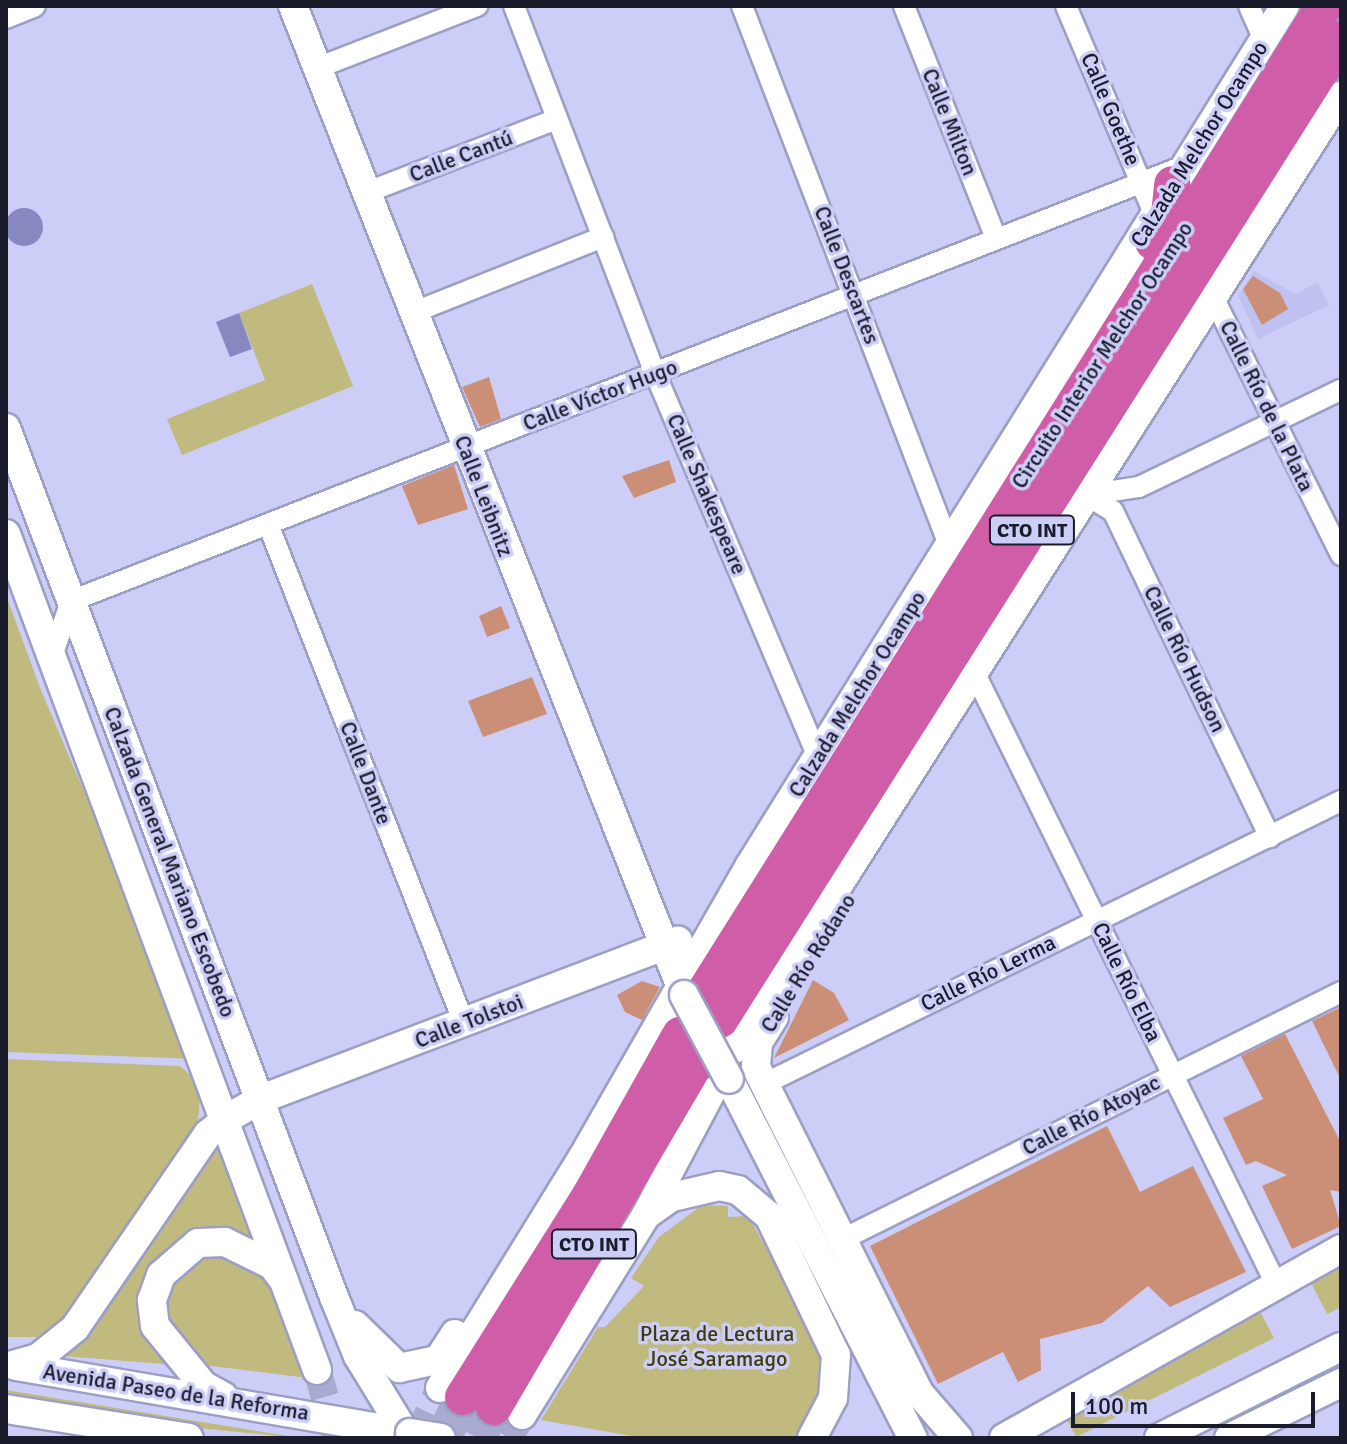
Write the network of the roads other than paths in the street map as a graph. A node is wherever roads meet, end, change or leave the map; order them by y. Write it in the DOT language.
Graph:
graph roads {
  1 [pos="35,6"];
  2 [pos="293,6"];
  3 [pos="477,6"];
  4 [pos="514,6"];
  5 [pos="742,6"];
  6 [pos="904,6"];
  7 [pos="1066,6"];
  8 [pos="1249,6"];
  9 [pos="1285,6"];
  10 [pos="1324,6"];
  11 [pos="6,18"];
  12 [pos="1341,39"];
  13 [pos="1264,40"];
  14 [pos="317,68"];
  15 [pos="1341,96"];
  16 [pos="557,119"];
  17 [pos="1163,187"];
  18 [pos="365,193"];
  19 [pos="603,237"];
  20 [pos="996,238"];
  21 [pos="855,293"];
  22 [pos="1214,299"];
  23 [pos="412,313"];
  24 [pos="1169,317"];
  25 [pos="1117,330"];
  26 [pos="655,373"];
  27 [pos="1341,390"];
  28 [pos="1275,422"];
  29 [pos="6,428"];
  30 [pos="1130,430"];
  31 [pos="464,448"];
  32 [pos="1086,495"];
  33 [pos="268,524"];
  34 [pos="6,534"];
  35 [pos="949,545"];
  36 [pos="1341,555"];
  37 [pos="71,601"];
  38 [pos="1007,617"];
  39 [pos="52,656"];
  40 [pos="979,682"];
  41 [pos="818,757"];
  42 [pos="1341,801"];
  43 [pos="1270,837"];
  44 [pos="1096,920"];
  45 [pos="712,929"];
  46 [pos="662,947"];
  47 [pos="1341,992"];
  48 [pos="183,998"];
  49 [pos="704,1008"];
  50 [pos="464,1023"];
  51 [pos="245,1058"];
  52 [pos="701,1069"];
  53 [pos="1172,1074"];
  54 [pos="767,1090"];
  55 [pos="261,1099"];
  56 [pos="608,1104"];
  57 [pos="228,1118"];
  58 [pos="646,1215"];
  59 [pos="809,1229"];
  60 [pos="843,1239"];
  61 [pos="1341,1249"];
  62 [pos="1275,1282"];
  63 [pos="290,1289"];
  64 [pos="334,1297"];
  65 [pos="1341,1347"];
  66 [pos="9,1364"];
  67 [pos="317,1370"];
  68 [pos="1341,1383"];
  69 [pos="228,1399"];
  70 [pos="480,1402"];
  71 [pos="6,1409"];
  72 [pos="407,1432"];
  73 [pos="189,1438"];
  74 [pos="441,1438"];
  75 [pos="812,1438"];
  76 [pos="913,1438"];
  77 [pos="958,1438"];
  78 [pos="1004,1438"];
  79 [pos="1159,1438"];
  80 [pos="1229,1438"];
  1 -- 11 [label="street"];
  2 -- 14 [label="main road, Calle Leibnitz"];
  3 -- 14 [label="street"];
  4 -- 16 [label="street, Calle Shakespeare"];
  5 -- 21 [label="street, Calle Descartes"];
  6 -- 20 [label="street, Calle Milton"];
  7 -- 17 [label="street, Calle Goethe"];
  8 -- 13 [label="street"];
  9 -- 13 [label="main road, Calzada Melchor Ocampo / CTO INT"];
  10 -- 25 [label="highway, Circuito Interior Melchor Ocampo / CTO INT"];
  12 -- 24 [label="highway, Circuito Interior Melchor Ocampo / CTO INT"];
  13 -- 17 [label="main road, Calzada Melchor Ocampo / CTO INT"];
  14 -- 18 [label="main road, Calle Leibnitz"];
  15 -- 22 [label="main road, Calzada Melchor Ocampo / CTO INT"];
  16 -- 18 [label="street, Calle Cantú"];
  16 -- 19 [label="street, Calle Shakespeare"];
  17 -- 20 [label="street, Calle Víctor Hugo"];
  17 -- 25 [label="highway"];
  17 -- 35 [label="main road, Calzada Melchor Ocampo / CTO INT"];
  18 -- 23 [label="main road, Calle Leibnitz"];
  19 -- 23 [label="street"];
  19 -- 26 [label="street, Calle Shakespeare"];
  20 -- 21 [label="street, Calle Víctor Hugo"];
  21 -- 26 [label="street, Calle Víctor Hugo"];
  21 -- 35 [label="street, Calle Descartes"];
  22 -- 28 [label="street, Calle Río de la Plata"];
  22 -- 30 [label="main road, Calzada Melchor Ocampo / CTO INT"];
  23 -- 31 [label="main road, Calle Leibnitz"];
  24 -- 30 [label="highway"];
  24 -- 49 [label="highway, Circuito Interior Melchor Ocampo / CTO INT"];
  25 -- 49 [label="highway, Circuito Interior Melchor Ocampo / CTO INT"];
  26 -- 31 [label="street, Calle Víctor Hugo"];
  26 -- 41 [label="street, Calle Shakespeare"];
  27 -- 28 [label="street"];
  28 -- 32 [label="street"];
  28 -- 36 [label="street, Calle Río de la Plata"];
  29 -- 37 [label="main road, Calzada General Mariano Escobedo"];
  30 -- 32 [label="main road, Calzada Melchor Ocampo / CTO INT"];
  31 -- 33 [label="street, Calle Víctor Hugo"];
  31 -- 46 [label="main road, Calle Leibnitz"];
  32 -- 38 [label="main road, Calzada Melchor Ocampo / CTO INT"];
  32 -- 43 [label="street, Calle Río Hudson"];
  33 -- 37 [label="street, Calle Víctor Hugo"];
  33 -- 50 [label="street, Calle Dante"];
  34 -- 39 [label="main road, Calzada General Mariano Escobedo"];
  35 -- 41 [label="main road, Calzada Melchor Ocampo / CTO INT"];
  37 -- 39 [label="street"];
  37 -- 51 [label="main road, Calzada General Mariano Escobedo"];
  38 -- 40 [label="main road, Calle Río Ródano"];
  38 -- 49 [label="main road, Calzada Melchor Ocampo / CTO INT"];
  39 -- 48 [label="main road, Calzada General Mariano Escobedo"];
  40 -- 44 [label="street, Calle Río Elba"];
  40 -- 54 [label="main road, Calle Río Ródano"];
  41 -- 45 [label="main road, Calzada Melchor Ocampo / CTO INT"];
  42 -- 43 [label="street, Calle Río Lerma"];
  43 -- 44 [label="street, Calle Río Lerma"];
  44 -- 53 [label="street, Calle Río Elba"];
  44 -- 54 [label="street, Calle Río Lerma"];
  45 -- 46 [label="main road, Calle Tolstoi"];
  45 -- 49 [label="main road, Calzada Melchor Ocampo / CTO INT"];
  46 -- 49 [label="main road, Calle Leibnitz"];
  46 -- 50 [label="main road, Calle Tolstoi"];
  47 -- 53 [label="street, Calle Río Atoyac"];
  48 -- 51 [label="main road"];
  48 -- 57 [label="main road, Calzada General Mariano Escobedo"];
  49 -- 52 [label="main road, bridge"];
  49 -- 56 [label="main road, Calzada Melchor Ocampo / CTO INT"];
  50 -- 55 [label="main road, Calle Tolstoi"];
  51 -- 55 [label="main road, Calzada General Mariano Escobedo"];
  52 -- 58 [label="main road, CTO INT"];
  52 -- 59 [label="main road"];
  52 -- 70 [label="highway, CTO INT"];
  52 -- 70 [label="highway, CTO INT"];
  53 -- 60 [label="street, Calle Río Atoyac"];
  53 -- 62 [label="street, Calle Río Elba"];
  54 -- 59 [label="main road"];
  54 -- 60 [label="main road, Calle Río Ródano"];
  55 -- 57 [label="main road, Calle Tolstoi"];
  55 -- 64 [label="main road, Calzada General Mariano Escobedo"];
  56 -- 64 [label="main road"];
  56 -- 70 [label="main road, Calzada Melchor Ocampo / CTO INT"];
  57 -- 63 [label="main road, Calzada General Mariano Escobedo"];
  57 -- 66 [label="main road, Calle Tolstoi"];
  58 -- 70 [label="main road, CTO INT"];
  58 -- 75 [label="main road"];
  59 -- 76 [label="main road"];
  60 -- 77 [label="main road, Calle Río Ródano"];
  61 -- 62 [label="main road"];
  62 -- 78 [label="main road"];
  63 -- 67 [label="main road, Calzada General Mariano Escobedo"];
  63 -- 69 [label="main road"];
  64 -- 72 [label="main road, Calzada General Mariano Escobedo"];
  65 -- 79 [label="main road"];
  66 -- 69 [label="main road, Avenida Paseo de la Reforma"];
  68 -- 80 [label="main road"];
  69 -- 72 [label="main road, Avenida Paseo de la Reforma"];
  71 -- 73 [label="main road, Avenida Paseo de la Reforma"];
  72 -- 74 [label="main road, Avenida Paseo de la Reforma, bridge"];
}
